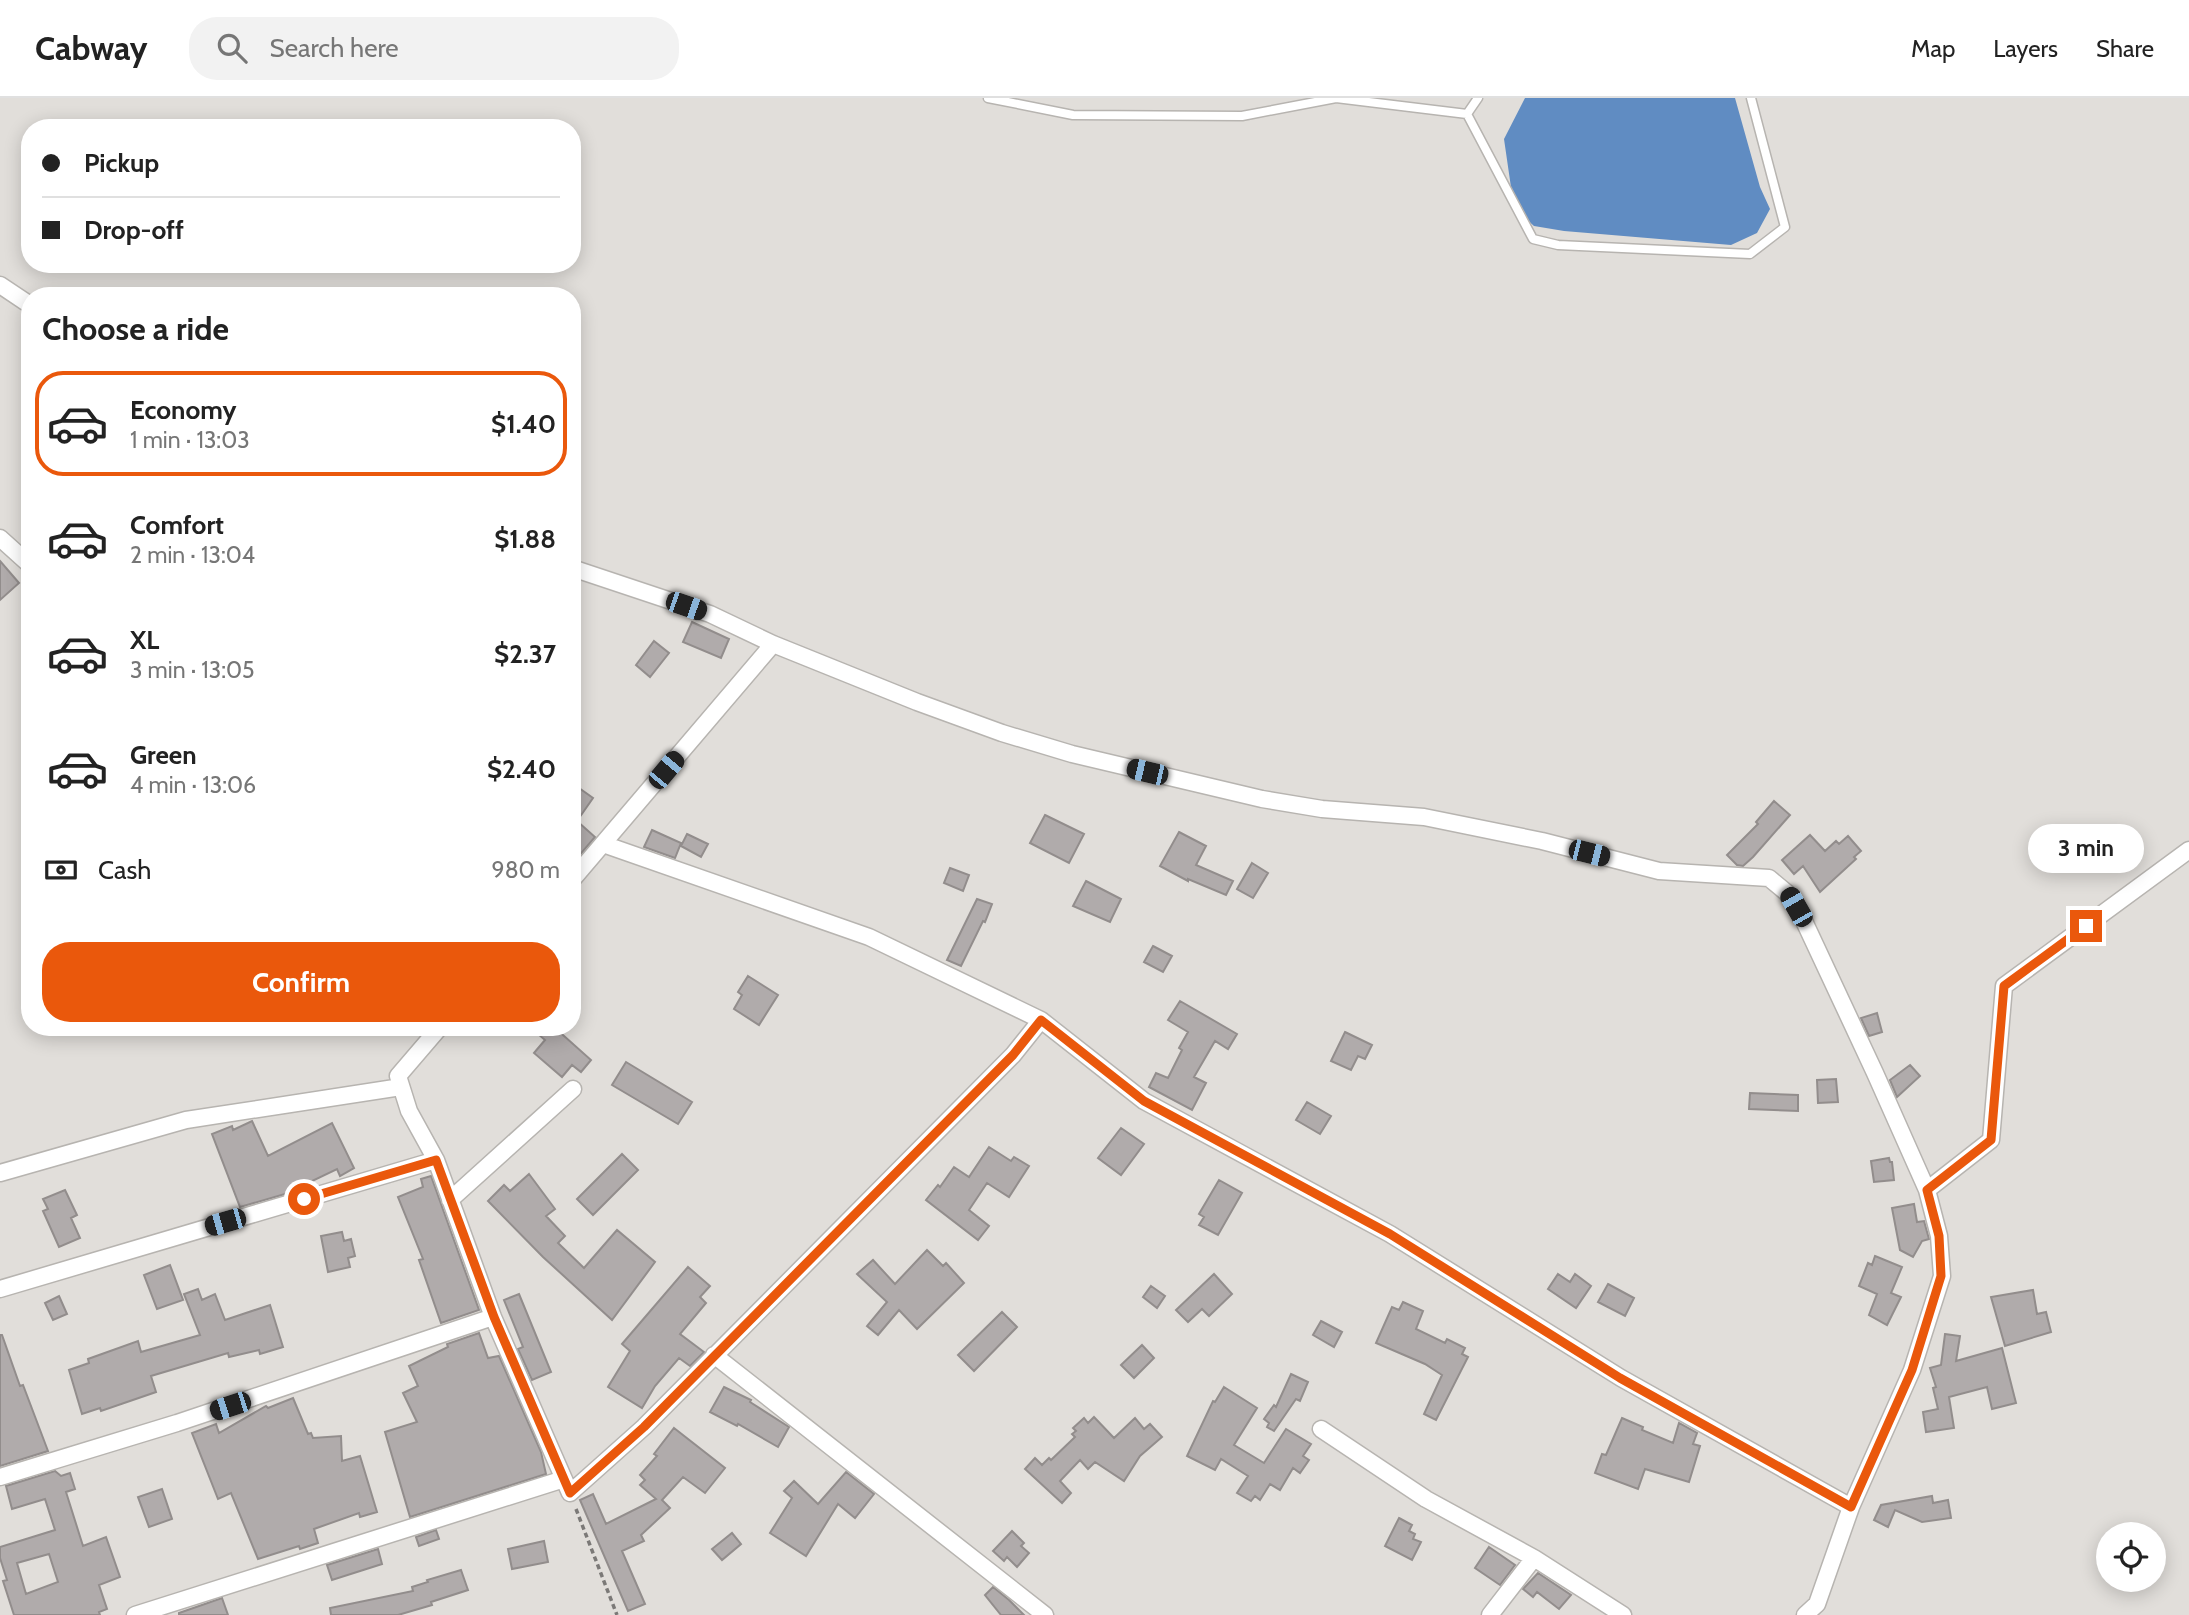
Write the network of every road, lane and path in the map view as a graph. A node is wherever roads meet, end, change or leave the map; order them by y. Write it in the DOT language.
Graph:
graph roads {
  1 [pos="988,98"];
  2 [pos="1478,98"];
  3 [pos="1751,98"];
  4 [pos="1321,99"];
  5 [pos="1466,114"];
  6 [pos="0,285"];
  7 [pos="21,299"];
  8 [pos="0,538"];
  9 [pos="21,557"];
  10 [pos="581,571"];
  11 [pos="773,644"];
  12 [pos="603,844"];
  13 [pos="2189,850"];
  14 [pos="581,870"];
  15 [pos="1041,1020"];
  16 [pos="432,1036"];
  17 [pos="401,1087"];
  18 [pos="573,1088"];
  19 [pos="436,1160"];
  20 [pos="0,1173"];
  21 [pos="1927,1190"];
  22 [pos="450,1200"];
  23 [pos="0,1289"];
  24 [pos="494,1317"];
  25 [pos="714,1355"];
  26 [pos="1321,1429"];
  27 [pos="0,1477"];
  28 [pos="567,1486"];
  29 [pos="1851,1507"];
  30 [pos="1534,1558"];
  31 [pos="1811,1612"];
  32 [pos="135,1615"];
  33 [pos="617,1615"];
  34 [pos="1045,1615"];
  35 [pos="1490,1615"];
  36 [pos="1623,1615"];
  1 -- 4 [label="lane"];
  2 -- 5 [label="lane"];
  3 -- 5 [label="lane"];
  4 -- 5 [label="lane"];
  6 -- 7 [label="street"];
  8 -- 9 [label="street"];
  10 -- 11 [label="street"];
  11 -- 12 [label="street"];
  11 -- 21 [label="street"];
  12 -- 14 [label="street"];
  12 -- 15 [label="street"];
  13 -- 21 [label="street"];
  15 -- 25 [label="street"];
  15 -- 29 [label="street"];
  16 -- 17 [label="street"];
  17 -- 19 [label="street"];
  17 -- 20 [label="street"];
  18 -- 22 [label="street"];
  19 -- 22 [label="street"];
  19 -- 23 [label="street"];
  21 -- 29 [label="street"];
  22 -- 24 [label="street"];
  24 -- 27 [label="street"];
  24 -- 28 [label="street"];
  25 -- 28 [label="street"];
  25 -- 34 [label="street"];
  26 -- 30 [label="street"];
  28 -- 32 [label="street"];
  28 -- 33 [label="path"];
  29 -- 31 [label="street"];
  30 -- 35 [label="street"];
  30 -- 36 [label="street"];
}
